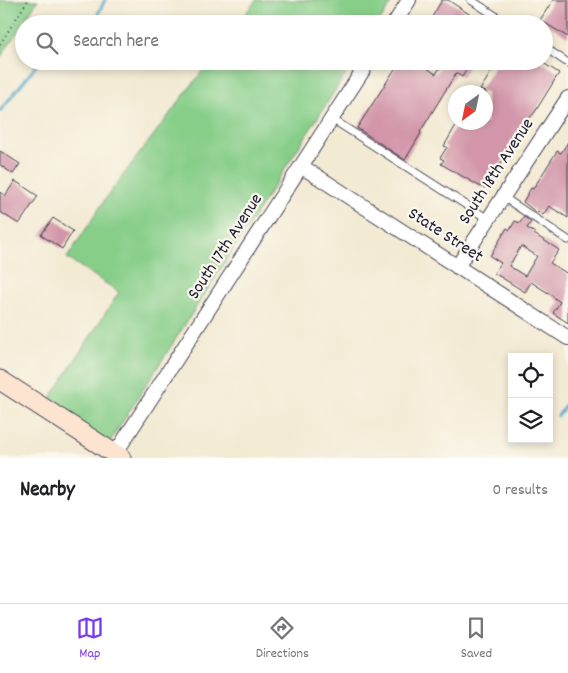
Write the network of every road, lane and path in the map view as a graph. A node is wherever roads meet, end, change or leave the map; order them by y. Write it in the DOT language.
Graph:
graph roads {
  1 [pos="28,0"];
  2 [pos="409,0"];
  3 [pos="471,0"];
  4 [pos="18,15"];
  5 [pos="400,15"];
  6 [pos="494,15"];
  7 [pos="15,20"];
  8 [pos="0,44"];
  9 [pos="553,53"];
  10 [pos="568,63"];
  11 [pos="363,70"];
  12 [pos="568,98"];
  13 [pos="332,119"];
  14 [pos="301,166"];
  15 [pos="503,197"];
  16 [pos="488,219"];
  17 [pos="568,240"];
  18 [pos="457,267"];
  19 [pos="568,338"];
  20 [pos="0,380"];
  21 [pos="118,456"];
  1 -- 4 [label="path"];
  2 -- 5 [label="street"];
  3 -- 6 [label="lane"];
  7 -- 8 [label="path"];
  9 -- 10 [label="lane"];
  11 -- 13 [label="street, South 17th Avenue"];
  12 -- 15 [label="street, South 18th Avenue"];
  13 -- 14 [label="street, South 17th Avenue"];
  13 -- 16 [label="lane"];
  14 -- 18 [label="street, State Street"];
  14 -- 21 [label="street, South 17th Avenue"];
  15 -- 16 [label="street, South 18th Avenue"];
  15 -- 17 [label="lane"];
  16 -- 18 [label="street, South 18th Avenue"];
  18 -- 19 [label="street, State Street"];
  20 -- 21 [label="main road"];
}
